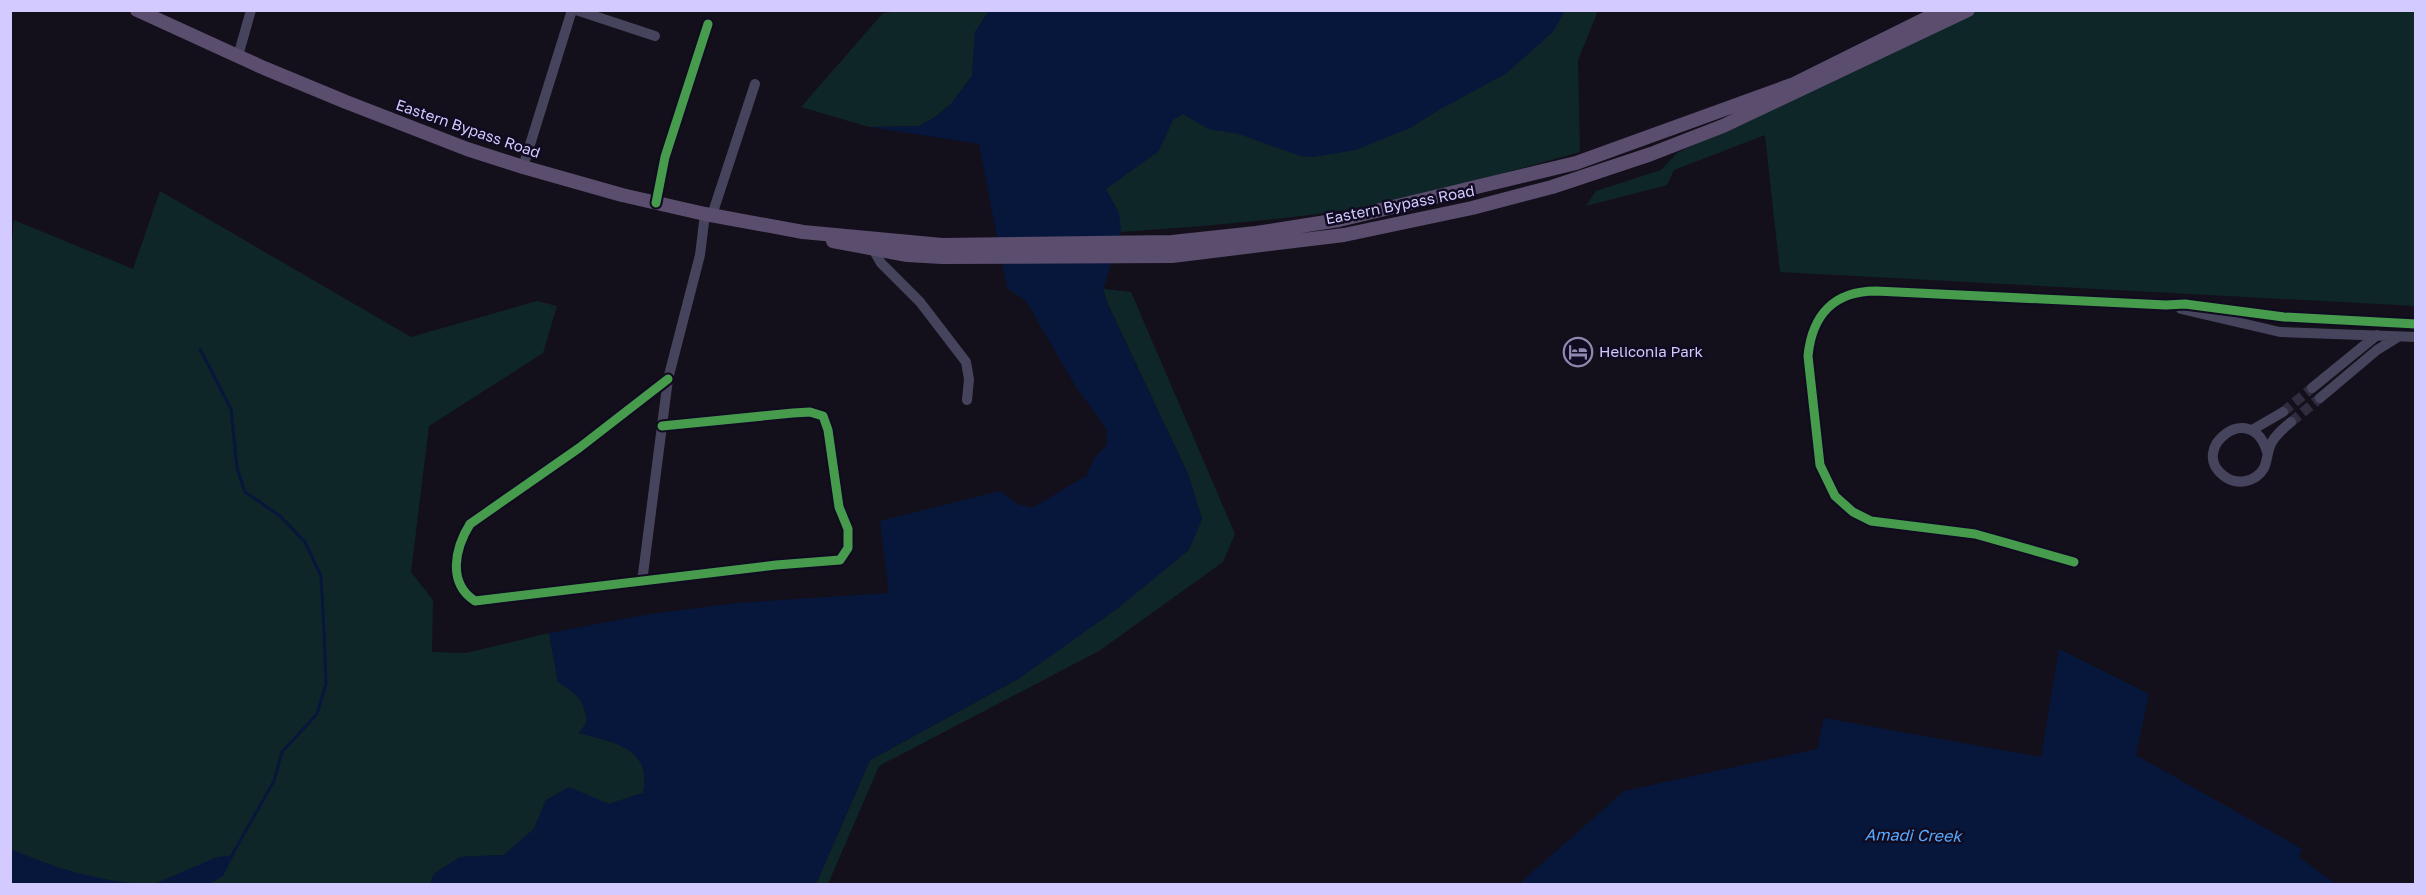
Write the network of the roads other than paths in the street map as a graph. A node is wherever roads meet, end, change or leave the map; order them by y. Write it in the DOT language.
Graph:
graph roads {
  1 [pos="137,10"];
  2 [pos="251,10"];
  3 [pos="574,10"];
  4 [pos="1943,10"];
  5 [pos="1968,10"];
  6 [pos="708,24"];
  7 [pos="655,36"];
  8 [pos="238,56"];
  9 [pos="754,84"];
  10 [pos="523,167"];
  11 [pos="656,203"];
  12 [pos="709,214"];
  13 [pos="803,232"];
  14 [pos="873,249"];
  15 [pos="1172,249"];
  16 [pos="942,251"];
  17 [pos="2166,305"];
  18 [pos="2395,323"];
  19 [pos="2415,324"];
  20 [pos="2375,336"];
  21 [pos="2399,337"];
  22 [pos="2415,337"];
  23 [pos="668,379"];
  24 [pos="2312,388"];
  25 [pos="2320,398"];
  26 [pos="967,400"];
  27 [pos="2283,412"];
  28 [pos="2291,422"];
  29 [pos="662,426"];
  30 [pos="2252,430"];
  31 [pos="2267,452"];
  32 [pos="2074,562"];
  33 [pos="642,582"];
  1 -- 8 [label="main road, Eastern Bypass Road"];
  2 -- 8 [label="street"];
  3 -- 7 [label="street"];
  3 -- 10 [label="street"];
  4 -- 15 [label="main road, Eastern Bypass Road"];
  5 -- 15 [label="main road, Eastern Bypass Road"];
  6 -- 11 [label="street"];
  8 -- 10 [label="main road, Eastern Bypass Road"];
  9 -- 12 [label="street"];
  10 -- 11 [label="main road, Eastern Bypass Road"];
  11 -- 12 [label="main road, Eastern Bypass Road"];
  12 -- 13 [label="main road, Eastern Bypass Road"];
  12 -- 23 [label="street"];
  13 -- 14 [label="main road, Eastern Bypass Road"];
  13 -- 16 [label="main road, Eastern Bypass Road"];
  14 -- 16 [label="main road, Eastern Bypass Road"];
  14 -- 26 [label="street"];
  15 -- 16 [label="main road, Eastern Bypass Road"];
  17 -- 18 [label="street"];
  17 -- 20 [label="street"];
  17 -- 32 [label="street"];
  18 -- 19 [label="street"];
  18 -- 20 [label="street"];
  20 -- 21 [label="street"];
  20 -- 24 [label="street"];
  21 -- 22 [label="street"];
  21 -- 25 [label="street"];
  23 -- 29 [label="street"];
  23 -- 33 [label="street"];
  27 -- 30 [label="street"];
  28 -- 31 [label="street"];
  29 -- 33 [label="street"];
  29 -- 33 [label="street"];
  30 -- 31 [label="street"];
  30 -- 31 [label="street"];
}
